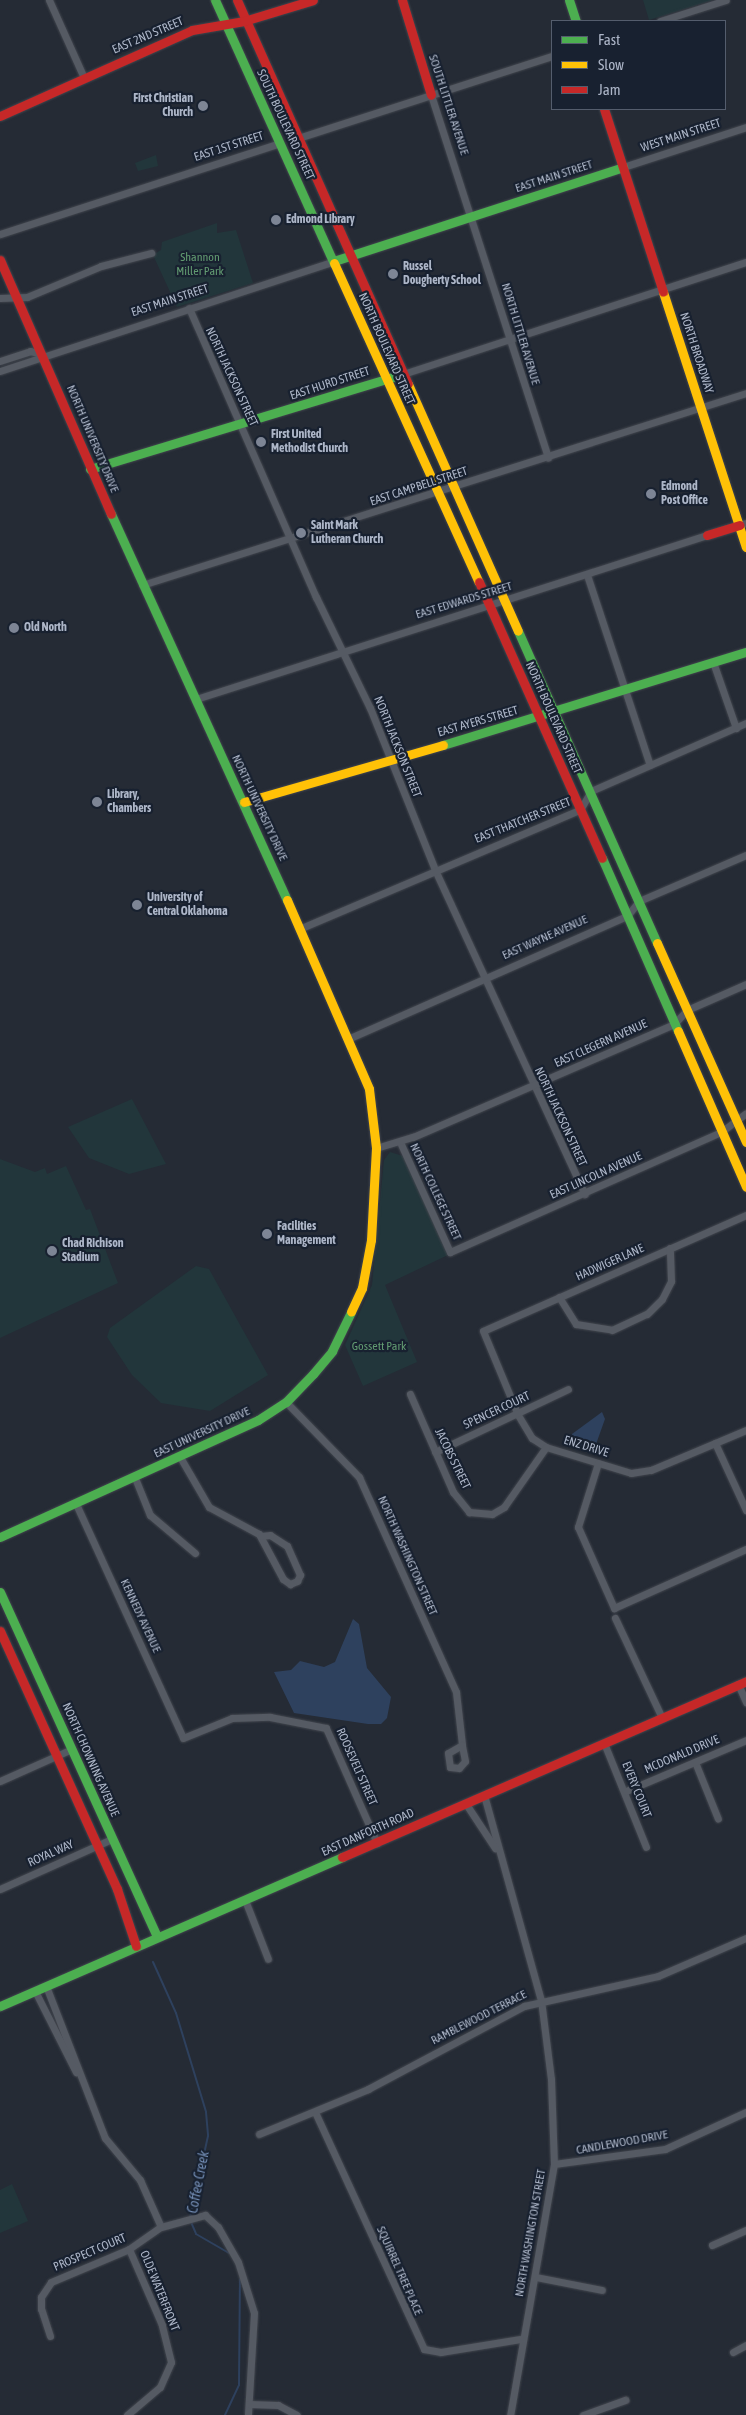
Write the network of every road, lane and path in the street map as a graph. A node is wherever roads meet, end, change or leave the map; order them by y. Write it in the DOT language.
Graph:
graph roads {
  1 [pos="49,0"];
  2 [pos="215,0"];
  3 [pos="237,0"];
  4 [pos="313,0"];
  5 [pos="402,0"];
  6 [pos="570,0"];
  7 [pos="726,0"];
  8 [pos="576,20"];
  9 [pos="663,20"];
  10 [pos="244,21"];
  11 [pos="225,23"];
  12 [pos="551,56"];
  13 [pos="84,78"];
  14 [pos="432,95"];
  15 [pos="604,110"];
  16 [pos="0,116"];
  17 [pos="746,127"];
  18 [pos="298,138"];
  19 [pos="280,143"];
  20 [pos="623,167"];
  21 [pos="470,217"];
  22 [pos="0,234"];
  23 [pos="151,253"];
  24 [pos="350,256"];
  25 [pos="0,260"];
  26 [pos="334,261"];
  27 [pos="746,262"];
  28 [pos="662,289"];
  29 [pos="15,295"];
  30 [pos="0,298"];
  31 [pos="188,308"];
  32 [pos="509,338"];
  33 [pos="42,354"];
  34 [pos="0,361"];
  35 [pos="0,371"];
  36 [pos="403,374"];
  37 [pos="386,379"];
  38 [pos="746,393"];
  39 [pos="701,408"];
  40 [pos="241,426"];
  41 [pos="548,458"];
  42 [pos="90,469"];
  43 [pos="454,488"];
  44 [pos="438,494"];
  45 [pos="742,524"];
  46 [pos="707,535"];
  47 [pos="292,540"];
  48 [pos="746,548"];
  49 [pos="587,575"];
  50 [pos="142,585"];
  51 [pos="506,602"];
  52 [pos="488,608"];
  53 [pos="341,652"];
  54 [pos="746,652"];
  55 [pos="713,662"];
  56 [pos="623,691"];
  57 [pos="196,699"];
  58 [pos="555,713"];
  59 [pos="539,717"];
  60 [pos="746,723"];
  61 [pos="736,728"];
  62 [pos="390,760"];
  63 [pos="650,764"];
  64 [pos="591,791"];
  65 [pos="244,802"];
  66 [pos="580,810"];
  67 [pos="746,855"];
  68 [pos="435,870"];
  69 [pos="639,902"];
  70 [pos="626,916"];
  71 [pos="299,929"];
  72 [pos="486,977"];
  73 [pos="746,984"];
  74 [pos="687,1010"];
  75 [pos="674,1024"];
  76 [pos="350,1038"];
  77 [pos="533,1086"];
  78 [pos="746,1113"];
  79 [pos="736,1118"];
  80 [pos="721,1132"];
  81 [pos="400,1142"];
  82 [pos="746,1142"];
  83 [pos="376,1148"];
  84 [pos="746,1187"];
  85 [pos="585,1194"];
  86 [pos="746,1215"];
  87 [pos="670,1248"];
  88 [pos="450,1252"];
  89 [pos="362,1288"];
  90 [pos="559,1297"];
  91 [pos="483,1331"];
  92 [pos="568,1389"];
  93 [pos="410,1394"];
  94 [pos="286,1402"];
  95 [pos="518,1415"];
  96 [pos="746,1430"];
  97 [pos="715,1443"];
  98 [pos="546,1446"];
  99 [pos="435,1452"];
  100 [pos="180,1457"];
  101 [pos="598,1463"];
  102 [pos="135,1478"];
  103 [pos="76,1504"];
  104 [pos="746,1510"];
  105 [pos="261,1536"];
  106 [pos="0,1537"];
  107 [pos="746,1549"];
  108 [pos="195,1553"];
  109 [pos="0,1592"];
  110 [pos="615,1618"];
  111 [pos="0,1631"];
  112 [pos="742,1683"];
  113 [pos="746,1702"];
  114 [pos="662,1718"];
  115 [pos="326,1728"];
  116 [pos="746,1740"];
  117 [pos="604,1743"];
  118 [pos="462,1745"];
  119 [pos="72,1749"];
  120 [pos="56,1756"];
  121 [pos="695,1762"];
  122 [pos="0,1781"];
  123 [pos="626,1791"];
  124 [pos="484,1795"];
  125 [pos="466,1804"];
  126 [pos="718,1819"];
  127 [pos="112,1839"];
  128 [pos="377,1843"];
  129 [pos="97,1846"];
  130 [pos="646,1847"];
  131 [pos="497,1850"];
  132 [pos="0,1890"];
  133 [pos="245,1900"];
  134 [pos="156,1937"];
  135 [pos="746,1938"];
  136 [pos="136,1946"];
  137 [pos="268,1959"];
  138 [pos="46,1986"];
  139 [pos="35,1991"];
  140 [pos="541,2000"];
  141 [pos="0,2006"];
  142 [pos="80,2079"];
  143 [pos="315,2112"];
  144 [pos="746,2112"];
  145 [pos="259,2134"];
  146 [pos="554,2164"];
  147 [pos="161,2227"];
  148 [pos="746,2230"];
  149 [pos="712,2245"];
  150 [pos="129,2249"];
  151 [pos="536,2277"];
  152 [pos="602,2290"];
  153 [pos="50,2336"];
  154 [pos="520,2339"];
  155 [pos="746,2345"];
  156 [pos="733,2352"];
  157 [pos="625,2400"];
  158 [pos="249,2404"];
  159 [pos="127,2415"];
  160 [pos="248,2415"];
  161 [pos="297,2415"];
  162 [pos="510,2415"];
  163 [pos="583,2415"];
  1 -- 13 [label="street"];
  2 -- 11 [label="main road, SOUTH BOULEVARD STREET"];
  3 -- 10 [label="main road, SOUTH BOULEVARD STREET"];
  4 -- 10 [label="main road, EAST 2ND STREET"];
  5 -- 14 [label="main road, SOUTH LITTLER AVENUE"];
  6 -- 8 [label="main road"];
  7 -- 9 [label="street"];
  10 -- 11 [label="main road, EAST 2ND STREET"];
  10 -- 18 [label="main road, SOUTH BOULEVARD STREET"];
  11 -- 13 [label="main road, EAST 2ND STREET"];
  11 -- 19 [label="main road, SOUTH BOULEVARD STREET"];
  12 -- 14 [label="street, EAST 1ST STREET"];
  13 -- 16 [label="main road, EAST 2ND STREET"];
  14 -- 18 [label="street, EAST 1ST STREET"];
  14 -- 21 [label="street, SOUTH LITTLER AVENUE"];
  15 -- 20 [label="main road, NORTH BROADWAY"];
  17 -- 20 [label="street, WEST MAIN STREET"];
  18 -- 19 [label="main road, EAST 1ST STREET"];
  18 -- 24 [label="main road, SOUTH BOULEVARD STREET"];
  19 -- 22 [label="street, EAST 1ST STREET"];
  19 -- 26 [label="main road, SOUTH BOULEVARD STREET"];
  20 -- 21 [label="main road, EAST MAIN STREET"];
  20 -- 28 [label="main road, NORTH BROADWAY"];
  21 -- 24 [label="main road, EAST MAIN STREET"];
  21 -- 32 [label="street, NORTH LITTLER AVENUE"];
  23 -- 29 [label="street"];
  24 -- 26 [label="main road, EAST MAIN STREET"];
  24 -- 36 [label="main road, NORTH BOULEVARD STREET"];
  25 -- 29 [label="main road, NORTH UNIVERSITY DRIVE"];
  26 -- 31 [label="street, EAST MAIN STREET"];
  26 -- 37 [label="main road, NORTH BOULEVARD STREET"];
  27 -- 28 [label="street, EAST HURD STREET"];
  28 -- 32 [label="street, EAST HURD STREET"];
  28 -- 39 [label="main road, NORTH BROADWAY"];
  29 -- 30 [label="street"];
  29 -- 33 [label="main road, NORTH UNIVERSITY DRIVE"];
  31 -- 33 [label="street, EAST MAIN STREET"];
  31 -- 40 [label="street, NORTH JACKSON STREET"];
  32 -- 36 [label="street, EAST HURD STREET"];
  32 -- 41 [label="street, NORTH LITTLER AVENUE"];
  33 -- 34 [label="street, EAST MAIN STREET"];
  33 -- 35 [label="street, EAST MAIN STREET"];
  33 -- 42 [label="main road, NORTH UNIVERSITY DRIVE"];
  36 -- 37 [label="main road, EAST HURD STREET"];
  36 -- 43 [label="main road, NORTH BOULEVARD STREET"];
  37 -- 40 [label="main road, EAST HURD STREET"];
  37 -- 44 [label="main road, NORTH BOULEVARD STREET"];
  38 -- 39 [label="street, EAST CAMPBELL STREET"];
  39 -- 41 [label="street, EAST CAMPBELL STREET"];
  39 -- 45 [label="main road, NORTH BROADWAY"];
  40 -- 42 [label="main road, EAST HURD STREET"];
  40 -- 47 [label="street, NORTH JACKSON STREET"];
  41 -- 43 [label="street, EAST CAMPBELL STREET"];
  42 -- 50 [label="main road, NORTH UNIVERSITY DRIVE"];
  43 -- 44 [label="street, EAST CAMPBELL STREET"];
  43 -- 51 [label="main road, NORTH BOULEVARD STREET"];
  44 -- 47 [label="street, EAST CAMPBELL STREET"];
  44 -- 52 [label="main road, NORTH BOULEVARD STREET"];
  45 -- 46 [label="main road, EAST EDWARDS STREET"];
  45 -- 48 [label="main road, NORTH BROADWAY"];
  46 -- 49 [label="street, EAST EDWARDS STREET"];
  47 -- 50 [label="street, EAST CAMPBELL STREET"];
  47 -- 53 [label="street, NORTH JACKSON STREET"];
  49 -- 51 [label="street, EAST EDWARDS STREET"];
  49 -- 56 [label="street"];
  50 -- 57 [label="main road, NORTH UNIVERSITY DRIVE"];
  51 -- 52 [label="street, EAST EDWARDS STREET"];
  51 -- 58 [label="main road, NORTH BOULEVARD STREET"];
  52 -- 53 [label="street, EAST EDWARDS STREET"];
  52 -- 59 [label="main road, NORTH BOULEVARD STREET"];
  53 -- 57 [label="street, EAST EDWARDS STREET"];
  53 -- 62 [label="street, NORTH JACKSON STREET"];
  54 -- 55 [label="main road, EAST AYERS STREET"];
  55 -- 56 [label="main road, EAST AYERS STREET"];
  55 -- 61 [label="street"];
  56 -- 58 [label="main road, EAST AYERS STREET"];
  56 -- 63 [label="street"];
  57 -- 65 [label="main road, NORTH UNIVERSITY DRIVE"];
  58 -- 59 [label="main road, EAST AYERS STREET"];
  58 -- 64 [label="main road, NORTH BOULEVARD STREET"];
  59 -- 62 [label="main road, EAST AYERS STREET"];
  59 -- 66 [label="main road, NORTH BOULEVARD STREET"];
  60 -- 61 [label="street"];
  61 -- 63 [label="street"];
  62 -- 65 [label="main road, EAST AYERS STREET"];
  62 -- 68 [label="street, NORTH JACKSON STREET"];
  63 -- 64 [label="street"];
  64 -- 66 [label="street, EAST THATCHER STREET"];
  64 -- 69 [label="main road, NORTH BOULEVARD STREET"];
  65 -- 71 [label="main road, NORTH UNIVERSITY DRIVE"];
  66 -- 68 [label="street, EAST THATCHER STREET"];
  66 -- 70 [label="main road, NORTH BOULEVARD STREET"];
  67 -- 69 [label="street, EAST WAYNE AVENUE"];
  68 -- 71 [label="street, EAST THATCHER STREET"];
  68 -- 72 [label="street, NORTH JACKSON STREET"];
  69 -- 70 [label="street, EAST WAYNE AVENUE"];
  69 -- 74 [label="main road, NORTH BOULEVARD STREET"];
  70 -- 72 [label="street, EAST WAYNE AVENUE"];
  70 -- 75 [label="main road, NORTH BOULEVARD STREET"];
  71 -- 76 [label="main road, NORTH UNIVERSITY DRIVE"];
  72 -- 76 [label="street, EAST WAYNE AVENUE"];
  72 -- 77 [label="street, NORTH JACKSON STREET"];
  73 -- 74 [label="street, EAST CLEGERN AVENUE"];
  74 -- 75 [label="street, EAST CLEGERN AVENUE"];
  74 -- 79 [label="main road, NORTH BOULEVARD STREET"];
  75 -- 77 [label="street, EAST CLEGERN AVENUE"];
  75 -- 80 [label="main road, NORTH BOULEVARD STREET"];
  76 -- 83 [label="main road, NORTH UNIVERSITY DRIVE"];
  77 -- 81 [label="street, EAST CLEGERN AVENUE"];
  77 -- 85 [label="street, NORTH JACKSON STREET"];
  78 -- 79 [label="street, EAST LINCOLN AVENUE"];
  79 -- 80 [label="street, EAST LINCOLN AVENUE"];
  79 -- 82 [label="main road, NORTH BOULEVARD STREET"];
  80 -- 84 [label="main road, NORTH BOULEVARD STREET"];
  80 -- 85 [label="street, EAST LINCOLN AVENUE"];
  81 -- 83 [label="street, EAST CLEGERN AVENUE"];
  81 -- 88 [label="street, NORTH COLLEGE STREET"];
  83 -- 89 [label="main road, NORTH UNIVERSITY DRIVE"];
  85 -- 88 [label="street, EAST LINCOLN AVENUE"];
  86 -- 87 [label="street, HADWIGER LANE"];
  87 -- 90 [label="street, HADWIGER LANE"];
  87 -- 90 [label="street"];
  89 -- 94 [label="main road, EAST UNIVERSITY DRIVE"];
  90 -- 91 [label="street, HADWIGER LANE"];
  91 -- 95 [label="street, ENZ DRIVE"];
  92 -- 95 [label="street, SPENCER COURT"];
  93 -- 99 [label="street, JACOBS STREET"];
  94 -- 100 [label="main road, EAST UNIVERSITY DRIVE"];
  94 -- 118 [label="street, NORTH WASHINGTON STREET"];
  95 -- 98 [label="street, ENZ DRIVE"];
  95 -- 99 [label="street, SPENCER COURT"];
  96 -- 97 [label="street, ENZ DRIVE"];
  97 -- 101 [label="street, ENZ DRIVE"];
  97 -- 104 [label="street"];
  98 -- 99 [label="street, JACOBS STREET"];
  98 -- 101 [label="street, ENZ DRIVE"];
  100 -- 102 [label="main road, EAST UNIVERSITY DRIVE"];
  100 -- 105 [label="street"];
  101 -- 107 [label="street"];
  102 -- 103 [label="main road, EAST UNIVERSITY DRIVE"];
  102 -- 108 [label="street"];
  103 -- 106 [label="main road, EAST UNIVERSITY DRIVE"];
  103 -- 115 [label="street, KENNEDY AVENUE"];
  105 -- 105 [label="street"];
  109 -- 119 [label="main road, NORTH CHOWNING AVENUE"];
  110 -- 114 [label="street"];
  111 -- 120 [label="main road"];
  112 -- 113 [label="street"];
  112 -- 114 [label="main road, EAST DANFORTH ROAD"];
  114 -- 117 [label="main road, EAST DANFORTH ROAD"];
  115 -- 128 [label="street, ROOSEVELT STREET"];
  116 -- 121 [label="street, MCDONALD DRIVE"];
  117 -- 123 [label="street, EVERY COURT"];
  117 -- 124 [label="main road, EAST DANFORTH ROAD"];
  119 -- 120 [label="street"];
  119 -- 127 [label="main road, NORTH CHOWNING AVENUE"];
  120 -- 122 [label="street"];
  120 -- 129 [label="main road"];
  121 -- 123 [label="street, MCDONALD DRIVE"];
  121 -- 126 [label="street"];
  123 -- 130 [label="street, EVERY COURT"];
  124 -- 125 [label="main road, EAST DANFORTH ROAD"];
  124 -- 131 [label="street, NORTH WASHINGTON STREET"];
  125 -- 128 [label="main road, EAST DANFORTH ROAD"];
  125 -- 131 [label="street, NORTH WASHINGTON STREET"];
  127 -- 129 [label="street, ROYAL WAY"];
  127 -- 134 [label="main road, NORTH CHOWNING AVENUE"];
  128 -- 133 [label="main road, EAST DANFORTH ROAD"];
  129 -- 132 [label="street, ROYAL WAY"];
  129 -- 136 [label="main road"];
  131 -- 140 [label="street, NORTH WASHINGTON STREET"];
  133 -- 134 [label="main road, EAST DANFORTH ROAD"];
  133 -- 137 [label="street"];
  134 -- 136 [label="main road, EAST DANFORTH ROAD"];
  135 -- 140 [label="street, RAMBLEWOOD TERRACE"];
  136 -- 138 [label="main road, EAST DANFORTH ROAD"];
  138 -- 139 [label="main road, EAST DANFORTH ROAD"];
  138 -- 142 [label="street"];
  139 -- 141 [label="main road, EAST DANFORTH ROAD"];
  139 -- 142 [label="street"];
  140 -- 143 [label="street, RAMBLEWOOD TERRACE"];
  140 -- 146 [label="street, NORTH WASHINGTON STREET"];
  142 -- 147 [label="street"];
  143 -- 145 [label="street, RAMBLEWOOD TERRACE"];
  143 -- 154 [label="street, SQUIRREL TREE PLACE"];
  144 -- 146 [label="street, CANDLEWOOD DRIVE"];
  146 -- 151 [label="street, NORTH WASHINGTON STREET"];
  147 -- 150 [label="street, PROSPECT COURT"];
  147 -- 158 [label="street, PROSPECT COURT"];
  148 -- 149 [label="street"];
  150 -- 153 [label="street, PROSPECT COURT"];
  150 -- 159 [label="street, OLDE WATERFRONT"];
  151 -- 152 [label="street"];
  151 -- 154 [label="street, NORTH WASHINGTON STREET"];
  154 -- 162 [label="street, NORTH WASHINGTON STREET"];
  155 -- 156 [label="street"];
  157 -- 163 [label="street"];
  158 -- 160 [label="street"];
  158 -- 161 [label="street"];
}
